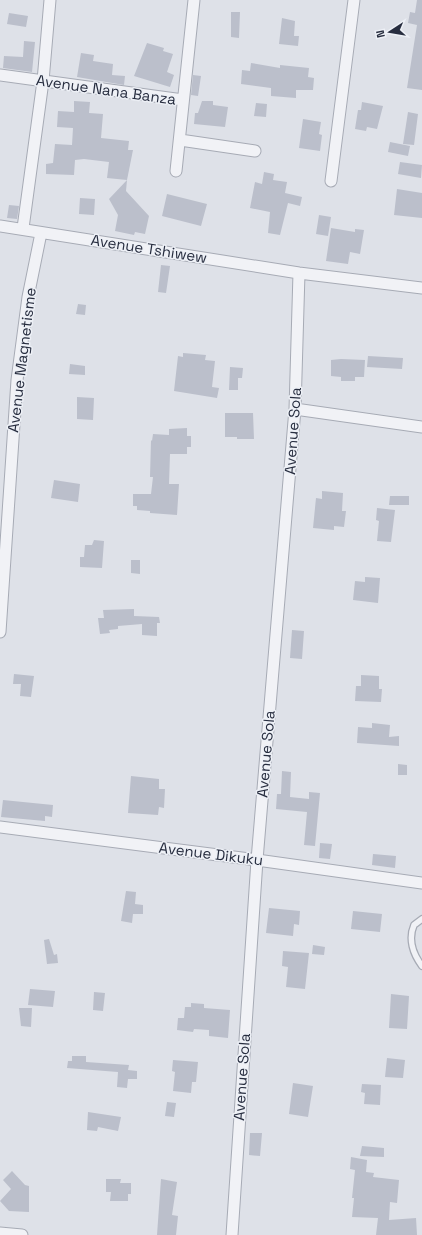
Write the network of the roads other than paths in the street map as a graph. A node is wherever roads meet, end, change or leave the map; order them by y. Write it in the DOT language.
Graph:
graph roads {
  1 [pos="50,0"];
  2 [pos="194,0"];
  3 [pos="354,0"];
  4 [pos="0,75"];
  5 [pos="43,81"];
  6 [pos="183,100"];
  7 [pos="180,140"];
  8 [pos="255,151"];
  9 [pos="176,171"];
  10 [pos="332,181"];
  11 [pos="0,226"];
  12 [pos="23,228"];
  13 [pos="41,233"];
  14 [pos="299,273"];
  15 [pos="422,288"];
  16 [pos="295,409"];
  17 [pos="422,427"];
  18 [pos="0,632"];
  19 [pos="0,827"];
  20 [pos="257,860"];
  21 [pos="422,883"];
  22 [pos="422,919"];
  23 [pos="422,966"];
  24 [pos="0,1233"];
  25 [pos="22,1235"];
  26 [pos="232,1235"];
  1 -- 5 [label="street"];
  2 -- 6 [label="street, Avenue Nana Banza"];
  3 -- 10 [label="street"];
  4 -- 5 [label="street, Avenue Nana Banza"];
  5 -- 6 [label="street, Avenue Nana Banza"];
  5 -- 12 [label="street"];
  6 -- 7 [label="street"];
  7 -- 8 [label="street"];
  7 -- 9 [label="street"];
  11 -- 12 [label="street, Avenue Tshiwew"];
  12 -- 13 [label="street, Avenue Tshiwew"];
  13 -- 14 [label="street, Avenue Tshiwew"];
  13 -- 18 [label="street, Avenue Magnetisme"];
  14 -- 15 [label="street, Avenue Tshiwew"];
  14 -- 16 [label="street, Avenue Sola"];
  16 -- 17 [label="street"];
  16 -- 20 [label="street, Avenue Sola"];
  19 -- 20 [label="street, Avenue Dikuku"];
  20 -- 21 [label="street, Avenue Dikuku"];
  20 -- 26 [label="street, Avenue Sola"];
  22 -- 23 [label="lane"];
  24 -- 25 [label="street"];
}
